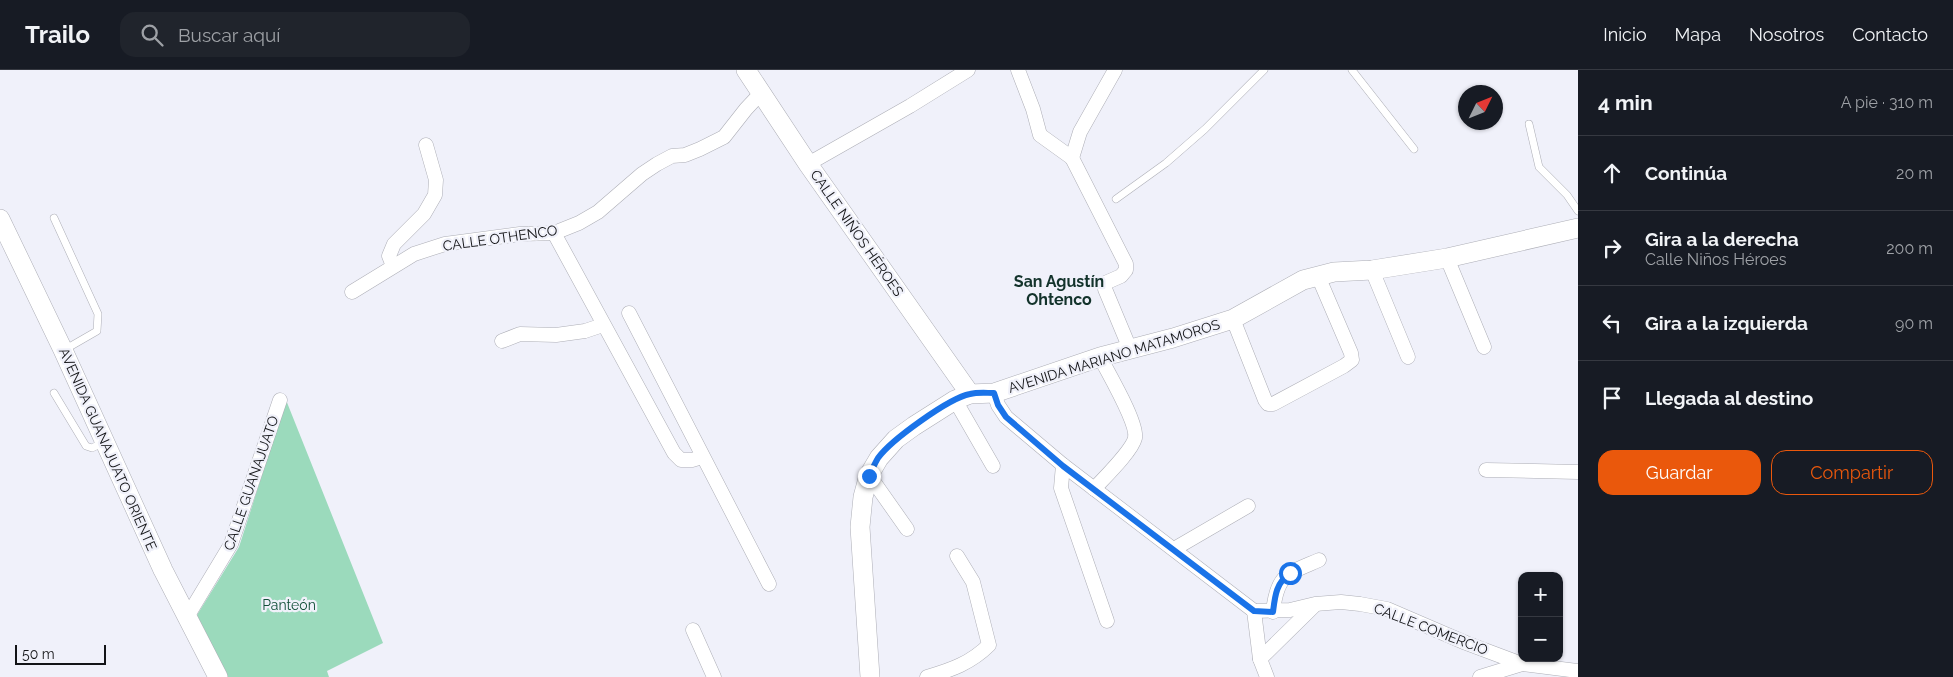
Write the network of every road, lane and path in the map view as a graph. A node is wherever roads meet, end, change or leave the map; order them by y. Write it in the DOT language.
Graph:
graph roads {
  1 [pos="746,70"];
  2 [pos="968,70"];
  3 [pos="1018,70"];
  4 [pos="1115,70"];
  5 [pos="1264,70"];
  6 [pos="1352,70"];
  7 [pos="762,92"];
  8 [pos="1529,124"];
  9 [pos="426,145"];
  10 [pos="1414,150"];
  11 [pos="1072,158"];
  12 [pos="808,164"];
  13 [pos="1116,199"];
  14 [pos="1578,211"];
  15 [pos="54,218"];
  16 [pos="0,219"];
  17 [pos="1578,228"];
  18 [pos="554,233"];
  19 [pos="1447,258"];
  20 [pos="393,266"];
  21 [pos="1372,270"];
  22 [pos="1318,276"];
  23 [pos="352,292"];
  24 [pos="629,313"];
  25 [pos="1233,319"];
  26 [pos="603,325"];
  27 [pos="502,341"];
  28 [pos="1484,347"];
  29 [pos="1130,349"];
  30 [pos="63,350"];
  31 [pos="1100,357"];
  32 [pos="1408,357"];
  33 [pos="994,393"];
  34 [pos="54,394"];
  35 [pos="963,397"];
  36 [pos="280,400"];
  37 [pos="104,442"];
  38 [pos="702,457"];
  39 [pos="993,466"];
  40 [pos="1063,466"];
  41 [pos="1486,470"];
  42 [pos="1578,472"];
  43 [pos="869,476"];
  44 [pos="1094,489"];
  45 [pos="1248,506"];
  46 [pos="907,529"];
  47 [pos="1174,549"];
  48 [pos="957,556"];
  49 [pos="1319,560"];
  50 [pos="769,584"];
  51 [pos="1315,604"];
  52 [pos="1254,611"];
  53 [pos="1273,612"];
  54 [pos="187,617"];
  55 [pos="1107,621"];
  56 [pos="693,630"];
  57 [pos="1260,659"];
  58 [pos="1522,664"];
  59 [pos="1578,671"];
  60 [pos="218,677"];
  61 [pos="714,677"];
  62 [pos="870,677"];
  63 [pos="927,677"];
  64 [pos="1267,677"];
  65 [pos="1480,677"];
  1 -- 7 [label="street, CALLE NIÑOS HÉROES"];
  2 -- 12 [label="street"];
  3 -- 11 [label="street"];
  4 -- 11 [label="street"];
  5 -- 13 [label="lane"];
  6 -- 10 [label="lane"];
  7 -- 12 [label="street, CALLE NIÑOS HÉROES"];
  7 -- 18 [label="street, CALLE OTHENCO"];
  8 -- 14 [label="lane"];
  9 -- 20 [label="street"];
  11 -- 29 [label="street"];
  12 -- 35 [label="street, CALLE NIÑOS HÉROES"];
  15 -- 30 [label="lane"];
  16 -- 30 [label="street, AVENIDA GUANAJUATO ORIENTE"];
  17 -- 19 [label="street, AVENIDA MARIANO MATAMOROS"];
  18 -- 20 [label="street, CALLE OTHENCO"];
  18 -- 26 [label="street"];
  19 -- 21 [label="street, AVENIDA MARIANO MATAMOROS"];
  19 -- 28 [label="street"];
  20 -- 23 [label="street, CALLE OTHENCO"];
  21 -- 22 [label="street, AVENIDA MARIANO MATAMOROS"];
  21 -- 32 [label="street"];
  22 -- 25 [label="street, AVENIDA MARIANO MATAMOROS"];
  22 -- 25 [label="street"];
  24 -- 38 [label="street"];
  25 -- 29 [label="street, AVENIDA MARIANO MATAMOROS"];
  26 -- 27 [label="street"];
  26 -- 38 [label="street"];
  29 -- 31 [label="street, AVENIDA MARIANO MATAMOROS"];
  30 -- 37 [label="street, AVENIDA GUANAJUATO ORIENTE"];
  31 -- 33 [label="street, AVENIDA MARIANO MATAMOROS"];
  31 -- 44 [label="street"];
  33 -- 35 [label="street, AVENIDA MARIANO MATAMOROS"];
  33 -- 40 [label="street"];
  34 -- 37 [label="lane"];
  35 -- 39 [label="street"];
  35 -- 43 [label="street"];
  36 -- 54 [label="street, CALLE GUANAJUATO"];
  37 -- 54 [label="street, AVENIDA GUANAJUATO ORIENTE"];
  38 -- 50 [label="street"];
  40 -- 44 [label="street"];
  40 -- 55 [label="street"];
  41 -- 42 [label="street"];
  43 -- 46 [label="street"];
  43 -- 62 [label="street"];
  44 -- 47 [label="street"];
  45 -- 47 [label="street"];
  47 -- 52 [label="street"];
  48 -- 63 [label="street"];
  49 -- 53 [label="street"];
  51 -- 53 [label="street, CALLE COMERCIO"];
  51 -- 57 [label="street"];
  51 -- 58 [label="street, CALLE COMERCIO"];
  52 -- 53 [label="street, CALLE COMERCIO"];
  52 -- 57 [label="street"];
  54 -- 60 [label="street, AVENIDA GUANAJUATO ORIENTE"];
  56 -- 61 [label="street"];
  57 -- 64 [label="street"];
  58 -- 59 [label="street, CALLE COMERCIO"];
  58 -- 65 [label="street"];
}
